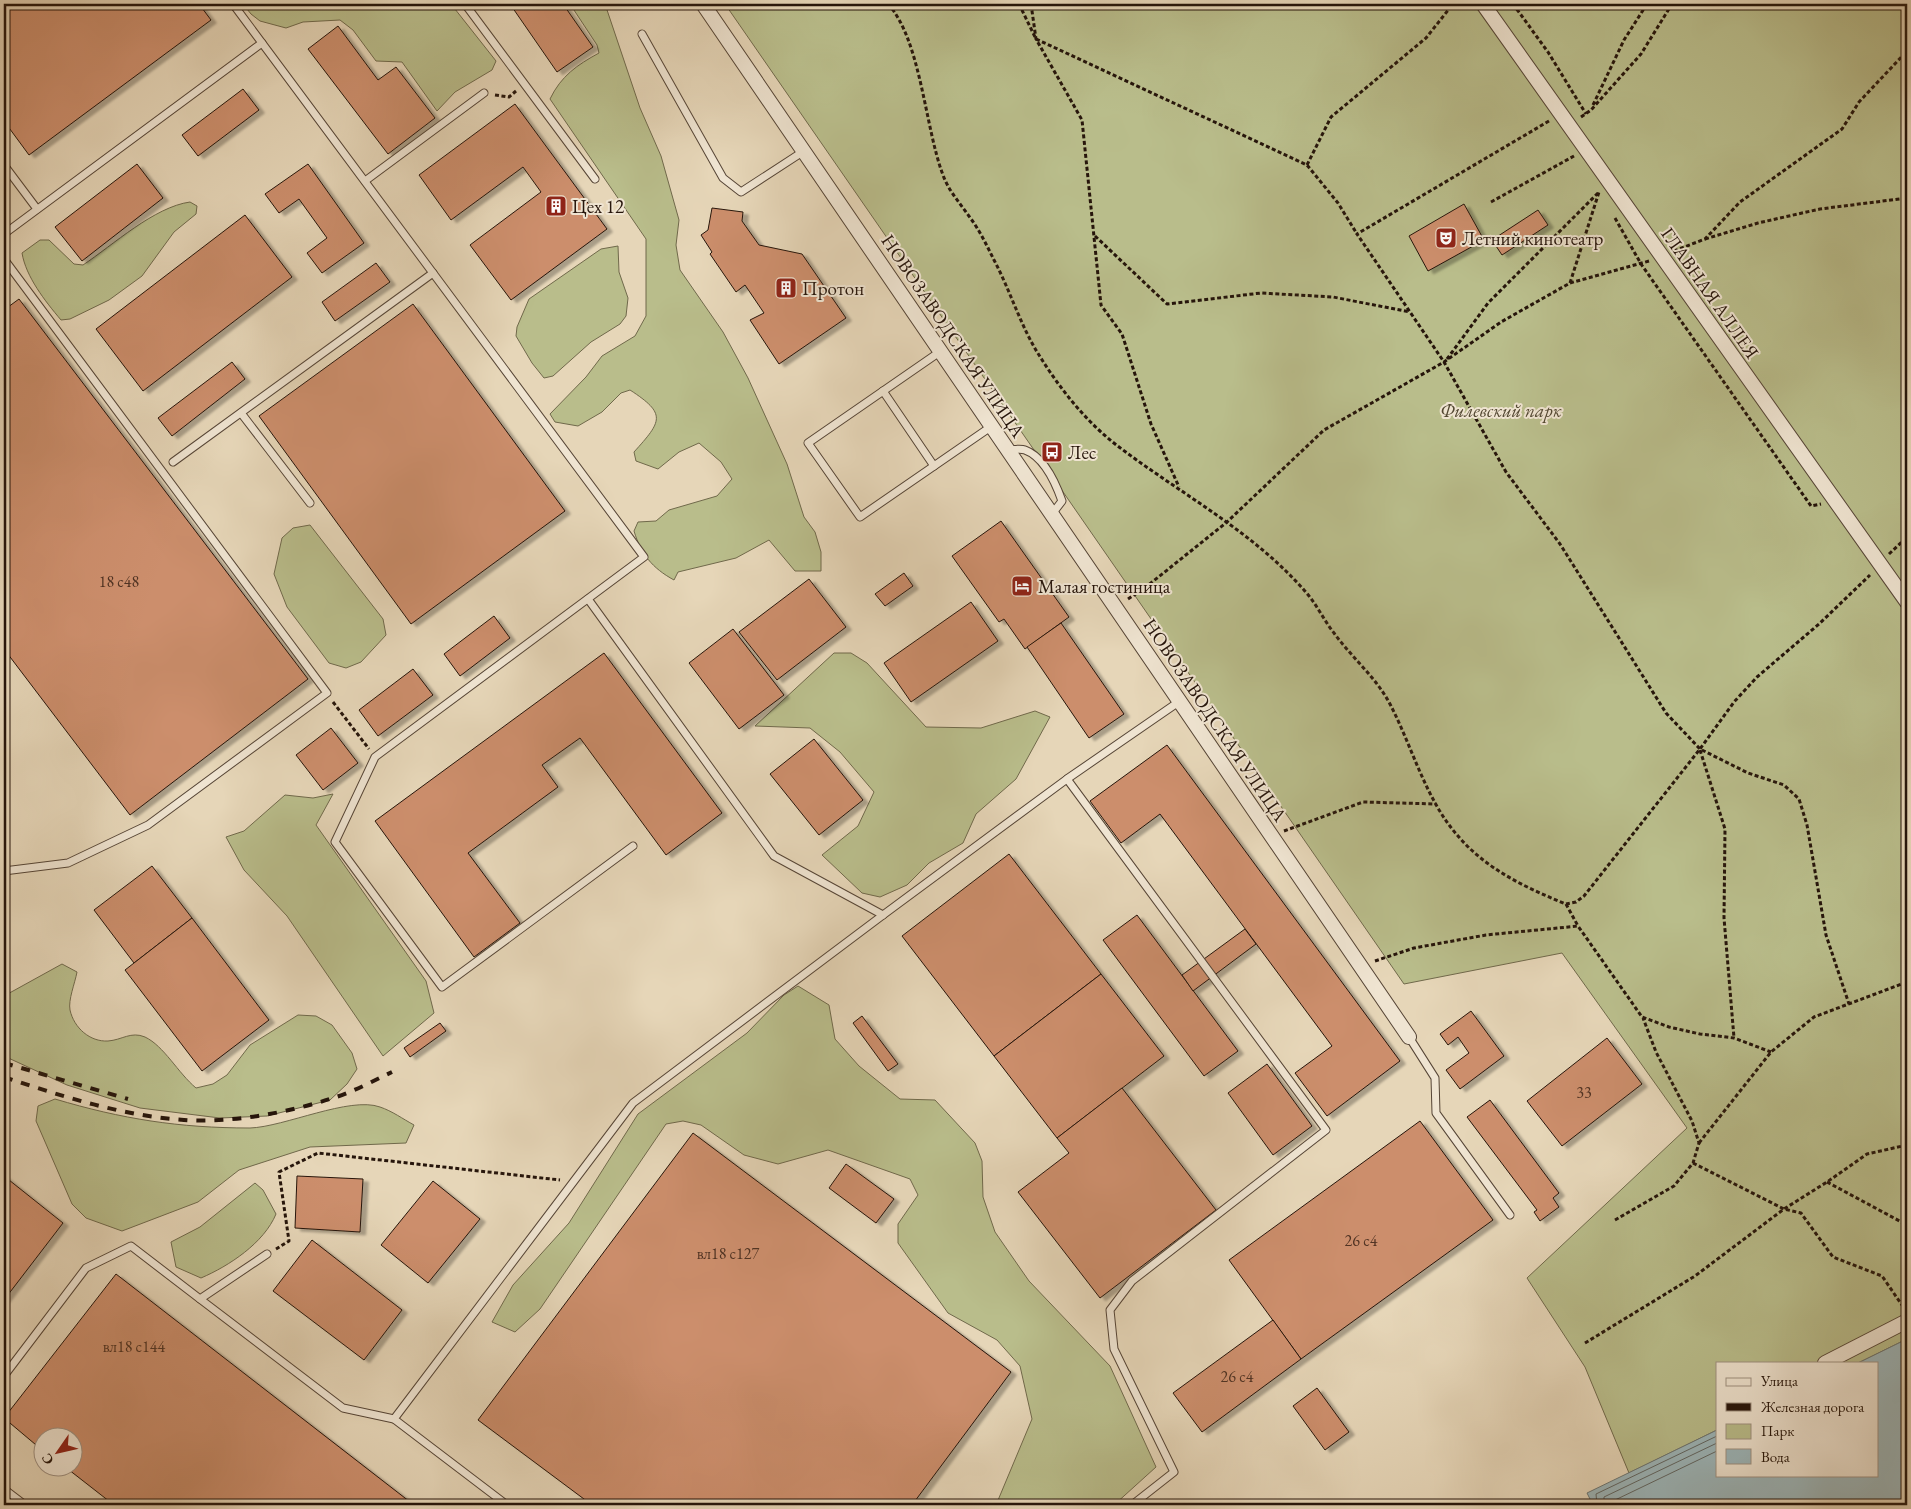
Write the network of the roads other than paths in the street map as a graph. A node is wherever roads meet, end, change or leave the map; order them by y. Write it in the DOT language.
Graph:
graph roads {
  1 [pos="233,4"];
  2 [pos="465,4"];
  3 [pos="703,4"];
  4 [pos="1484,4"];
  5 [pos="642,34"];
  6 [pos="262,43"];
  7 [pos="484,93"];
  8 [pos="804,151"];
  9 [pos="4,165"];
  10 [pos="595,179"];
  11 [pos="365,181"];
  12 [pos="37,210"];
  13 [pos="4,234"];
  14 [pos="4,258"];
  15 [pos="432,272"];
  16 [pos="940,351"];
  17 [pos="883,391"];
  18 [pos="241,413"];
  19 [pos="992,426"];
  20 [pos="1008,450"];
  21 [pos="173,462"];
  22 [pos="934,466"];
  23 [pos="310,503"];
  24 [pos="1052,514"];
  25 [pos="588,598"];
  26 [pos="1907,602"];
  27 [pos="1180,701"];
  28 [pos="1067,779"];
  29 [pos="633,846"];
  30 [pos="4,871"];
  31 [pos="883,915"];
  32 [pos="1409,1037"];
  33 [pos="1510,1215"];
  34 [pos="267,1254"];
  35 [pos="200,1299"];
  36 [pos="1907,1321"];
  37 [pos="1827,1362"];
  38 [pos="4,1376"];
  39 [pos="394,1419"];
  40 [pos="4,1489"];
  41 [pos="25,1505"];
  42 [pos="507,1505"];
  43 [pos="1132,1505"];
  1 -- 6 [label="lane"];
  2 -- 10 [label="lane"];
  3 -- 8 [label="street, НОВОЗАВОДСКАЯ УЛИЦА"];
  4 -- 26 [label="street, ГЛАВНАЯ АЛЛЕЯ"];
  5 -- 8 [label="lane"];
  6 -- 11 [label="lane"];
  6 -- 12 [label="lane"];
  7 -- 11 [label="lane"];
  8 -- 16 [label="street, НОВОЗАВОДСКАЯ УЛИЦА"];
  9 -- 12 [label="lane"];
  11 -- 15 [label="lane"];
  12 -- 13 [label="lane"];
  14 -- 30 [label="lane"];
  15 -- 18 [label="lane"];
  15 -- 25 [label="lane"];
  16 -- 17 [label="lane"];
  16 -- 19 [label="street, НОВОЗАВОДСКАЯ УЛИЦА"];
  17 -- 22 [label="lane"];
  17 -- 22 [label="lane"];
  18 -- 21 [label="lane"];
  18 -- 23 [label="lane"];
  19 -- 20 [label="street, НОВОЗАВОДСКАЯ УЛИЦА"];
  19 -- 22 [label="lane"];
  20 -- 24 [label="street, НОВОЗАВОДСКАЯ УЛИЦА"];
  20 -- 24 [label="lane"];
  24 -- 27 [label="street, НОВОЗАВОДСКАЯ УЛИЦА"];
  25 -- 29 [label="lane"];
  25 -- 31 [label="lane"];
  27 -- 28 [label="lane"];
  27 -- 32 [label="street, НОВОЗАВОДСКАЯ УЛИЦА"];
  28 -- 31 [label="lane"];
  28 -- 43 [label="lane"];
  31 -- 39 [label="lane"];
  32 -- 33 [label="lane"];
  34 -- 35 [label="lane"];
  35 -- 38 [label="lane"];
  35 -- 39 [label="lane"];
  36 -- 37 [label="street"];
  39 -- 42 [label="lane"];
  40 -- 41 [label="lane"];
}
